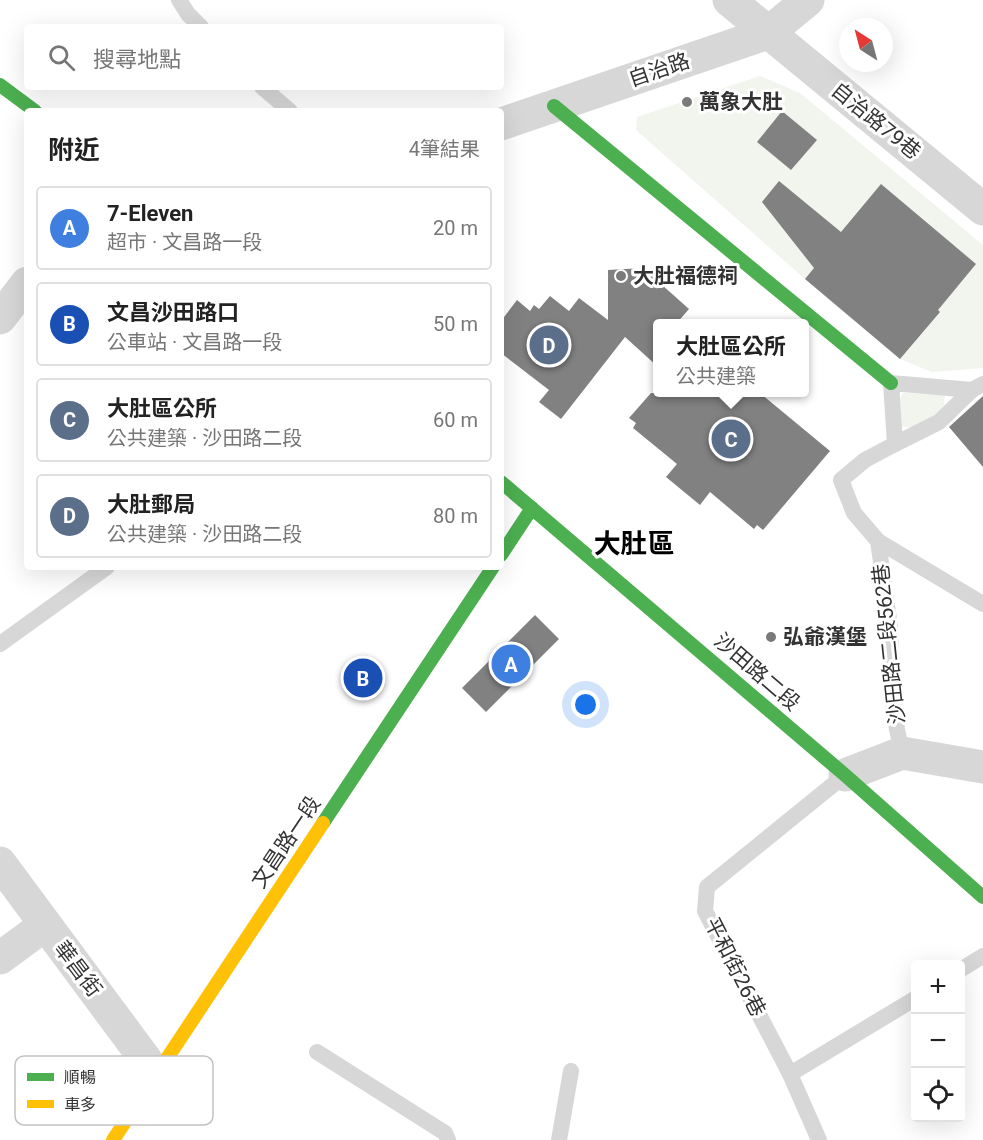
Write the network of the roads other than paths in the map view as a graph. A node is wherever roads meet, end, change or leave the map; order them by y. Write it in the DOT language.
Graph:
graph roads {
  1 [pos="179,0"];
  2 [pos="729,0"];
  3 [pos="808,0"];
  4 [pos="198,24"];
  5 [pos="768,33"];
  6 [pos="0,85"];
  7 [pos="266,90"];
  8 [pos="554,106"];
  9 [pos="31,108"];
  10 [pos="286,108"];
  11 [pos="504,123"];
  12 [pos="983,209"];
  13 [pos="24,287"];
  14 [pos="0,318"];
  15 [pos="891,383"];
  16 [pos="978,387"];
  17 [pos="896,444"];
  18 [pos="504,485"];
  19 [pos="532,508"];
  20 [pos="878,541"];
  21 [pos="504,550"];
  22 [pos="103,570"];
  23 [pos="491,570"];
  24 [pos="983,604"];
  25 [pos="0,644"];
  26 [pos="902,753"];
  27 [pos="983,766"];
  28 [pos="845,775"];
  29 [pos="0,863"];
  30 [pos="983,897"];
  31 [pos="45,925"];
  32 [pos="983,956"];
  33 [pos="0,958"];
  34 [pos="965,967"];
  35 [pos="911,1000"];
  36 [pos="317,1052"];
  37 [pos="143,1056"];
  38 [pos="170,1056"];
  39 [pos="571,1071"];
  40 [pos="790,1074"];
  41 [pos="123,1125"];
  42 [pos="113,1140"];
  43 [pos="448,1140"];
  44 [pos="559,1140"];
  45 [pos="819,1140"];
  1 -- 4 [label="lane"];
  2 -- 5 [label="street, 自治路79巷"];
  3 -- 5 [label="street, 自治路"];
  5 -- 8 [label="street, 自治路"];
  5 -- 12 [label="street, 自治路79巷"];
  6 -- 9 [label="street"];
  7 -- 10 [label="lane"];
  8 -- 11 [label="street, 自治路"];
  8 -- 15 [label="street"];
  13 -- 14 [label="street"];
  15 -- 16 [label="lane"];
  15 -- 17 [label="lane"];
  16 -- 17 [label="lane"];
  17 -- 20 [label="lane, 沙田路二段562巷"];
  18 -- 19 [label="street, 沙田路二段"];
  19 -- 21 [label="street"];
  19 -- 28 [label="street, 沙田路二段"];
  20 -- 24 [label="lane"];
  20 -- 26 [label="lane, 沙田路二段562巷"];
  22 -- 25 [label="lane"];
  23 -- 38 [label="street, 文昌路一段"];
  26 -- 27 [label="street"];
  26 -- 28 [label="street"];
  28 -- 30 [label="street, 沙田路二段"];
  28 -- 40 [label="lane, 平和街26巷"];
  29 -- 31 [label="street, 華昌街"];
  31 -- 33 [label="street"];
  31 -- 37 [label="street, 華昌街"];
  32 -- 34 [label="lane"];
  35 -- 40 [label="lane"];
  36 -- 43 [label="lane"];
  39 -- 44 [label="lane"];
  40 -- 45 [label="lane, 平和街26巷"];
  41 -- 42 [label="street, 文昌路一段"];
}
